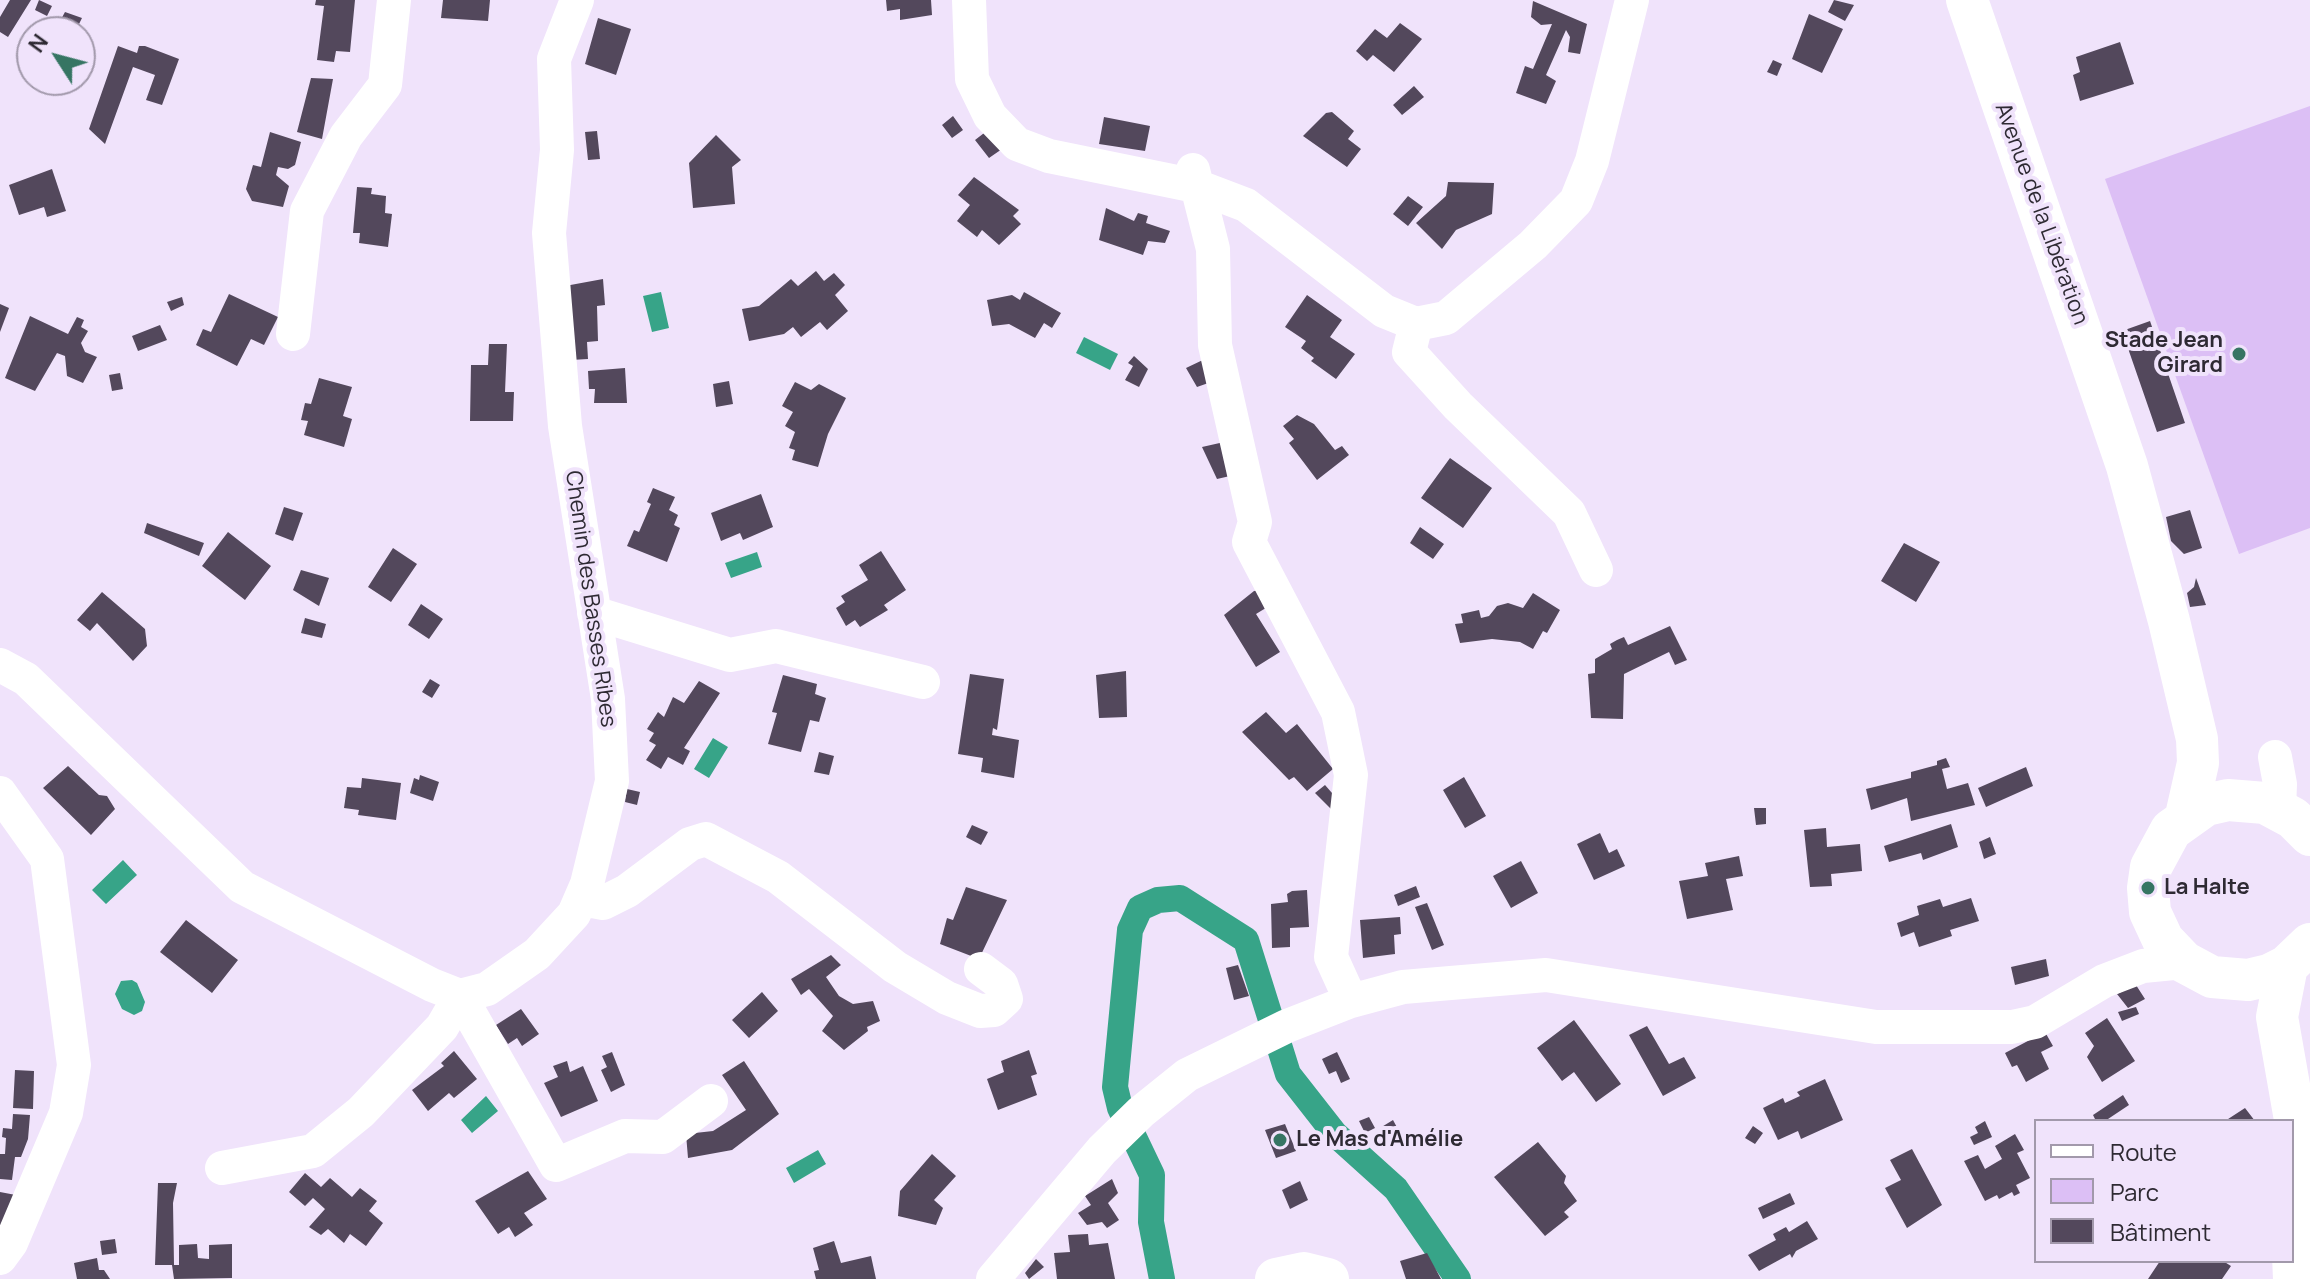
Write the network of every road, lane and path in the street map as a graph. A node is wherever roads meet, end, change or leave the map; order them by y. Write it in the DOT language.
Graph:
graph roads {
  1 [pos="394,0"];
  2 [pos="577,0"];
  3 [pos="969,0"];
  4 [pos="1632,0"];
  5 [pos="1967,0"];
  6 [pos="1194,174"];
  7 [pos="1416,324"];
  8 [pos="293,334"];
  9 [pos="1596,570"];
  10 [pos="594,613"];
  11 [pos="0,665"];
  12 [pos="923,682"];
  13 [pos="2190,705"];
  14 [pos="2275,757"];
  15 [pos="0,793"];
  16 [pos="2288,815"];
  17 [pos="2186,816"];
  18 [pos="582,899"];
  19 [pos="2150,912"];
  20 [pos="2303,952"];
  21 [pos="2184,962"];
  22 [pos="981,969"];
  23 [pos="2223,980"];
  24 [pos="2104,981"];
  25 [pos="460,996"];
  26 [pos="1339,1005"];
  27 [pos="711,1101"];
  28 [pos="2279,1119"];
  29 [pos="222,1168"];
  30 [pos="2310,1205"];
  31 [pos="0,1258"];
  32 [pos="993,1279"];
  33 [pos="1276,1279"];
  34 [pos="1328,1279"];
  1 -- 8 [label="street"];
  2 -- 10 [label="street, Chemin des Basses Ribes"];
  3 -- 6 [label="street"];
  4 -- 7 [label="street"];
  5 -- 13 [label="main road, Avenue de la Libération"];
  6 -- 7 [label="street"];
  6 -- 26 [label="street"];
  7 -- 9 [label="street"];
  10 -- 12 [label="street"];
  10 -- 18 [label="street, Chemin des Basses Ribes"];
  11 -- 25 [label="street"];
  13 -- 16 [label="main road, Avenue de la Libération"];
  13 -- 17 [label="main road, Avenue de la Libération"];
  14 -- 16 [label="street"];
  15 -- 31 [label="street"];
  16 -- 17 [label="main road"];
  17 -- 19 [label="main road"];
  18 -- 22 [label="street"];
  18 -- 25 [label="street, Chemin des Basses Ribes"];
  19 -- 21 [label="main road"];
  19 -- 24 [label="street"];
  20 -- 23 [label="main road"];
  20 -- 30 [label="main road"];
  21 -- 23 [label="main road"];
  21 -- 24 [label="street"];
  23 -- 28 [label="main road"];
  24 -- 26 [label="street"];
  25 -- 27 [label="street"];
  25 -- 29 [label="street"];
  26 -- 32 [label="street"];
  33 -- 34 [label="main road"];
}
